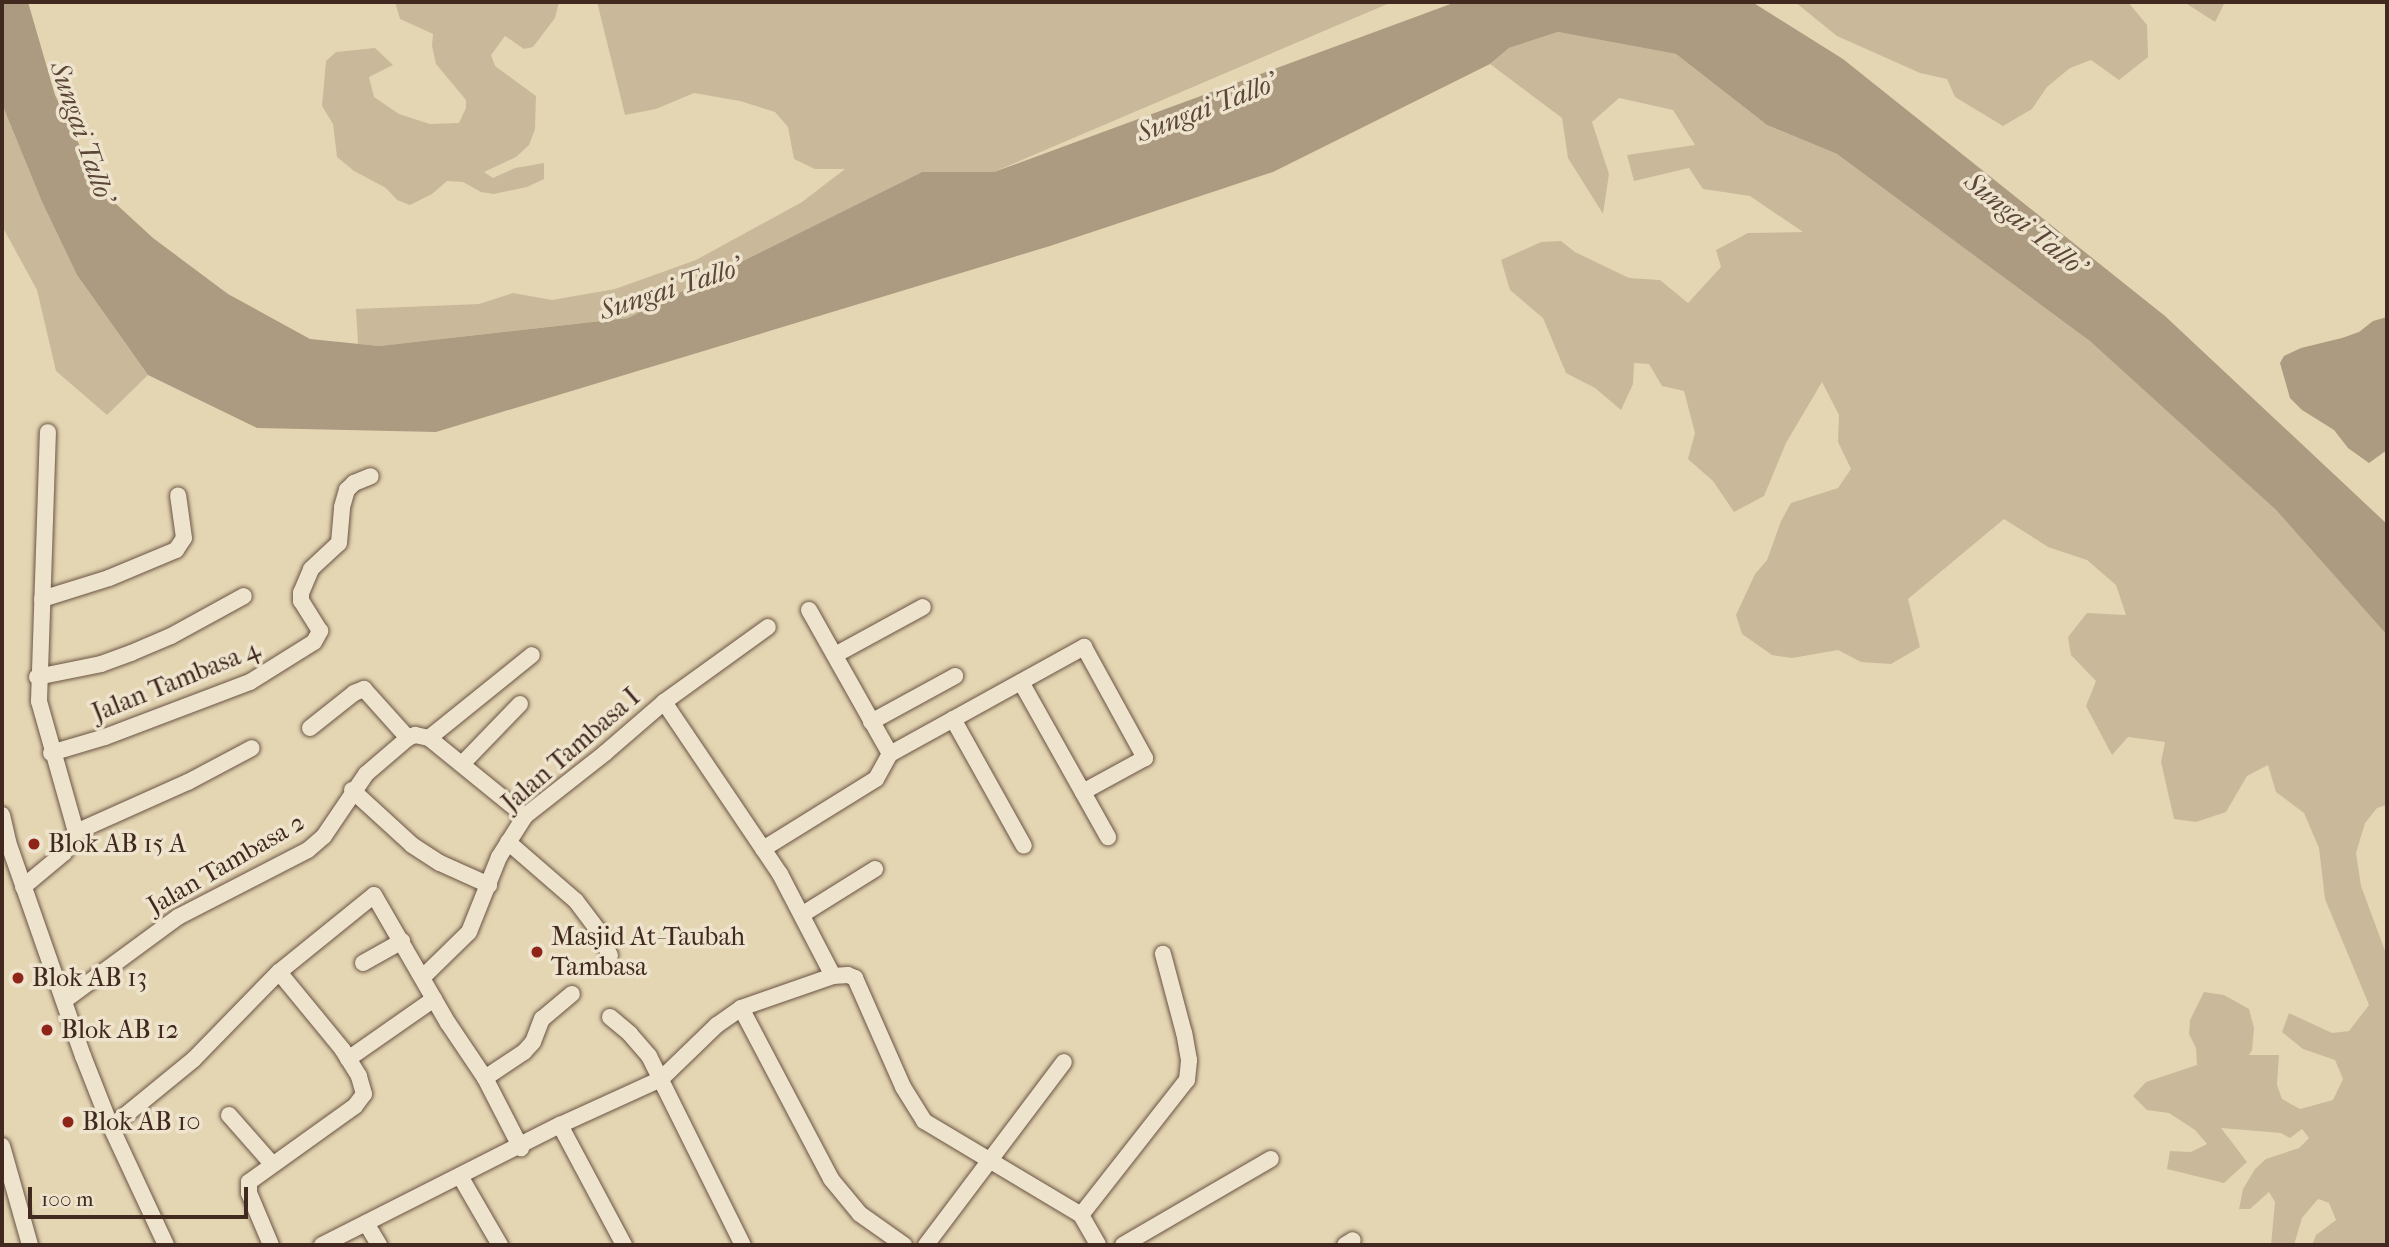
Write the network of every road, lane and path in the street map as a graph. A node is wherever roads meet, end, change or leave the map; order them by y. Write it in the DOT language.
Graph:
graph roads {
  1 [pos="48,432"];
  2 [pos="371,476"];
  3 [pos="178,495"];
  4 [pos="244,596"];
  5 [pos="42,599"];
  6 [pos="923,607"];
  7 [pos="809,610"];
  8 [pos="768,627"];
  9 [pos="533,655"];
  10 [pos="835,656"];
  11 [pos="955,676"];
  12 [pos="37,677"];
  13 [pos="1021,682"];
  14 [pos="664,702"];
  15 [pos="520,704"];
  16 [pos="954,719"];
  17 [pos="872,722"];
  18 [pos="310,728"];
  19 [pos="408,737"];
  20 [pos="429,738"];
  21 [pos="253,748"];
  22 [pos="51,753"];
  23 [pos="890,754"];
  24 [pos="463,763"];
  25 [pos="352,790"];
  26 [pos="1083,792"];
  27 [pos="2,815"];
  28 [pos="525,816"];
  29 [pos="76,832"];
  30 [pos="1108,837"];
  31 [pos="508,842"];
  32 [pos="5,843"];
  33 [pos="1024,846"];
  34 [pos="763,849"];
  35 [pos="875,869"];
  36 [pos="489,885"];
  37 [pos="23,887"];
  38 [pos="803,914"];
  39 [pos="402,941"];
  40 [pos="1163,954"];
  41 [pos="610,957"];
  42 [pos="363,963"];
  43 [pos="279,972"];
  44 [pos="839,975"];
  45 [pos="423,977"];
  46 [pos="572,993"];
  47 [pos="434,999"];
  48 [pos="65,1000"];
  49 [pos="741,1008"];
  50 [pos="610,1017"];
  51 [pos="348,1059"];
  52 [pos="1064,1062"];
  53 [pos="485,1077"];
  54 [pos="661,1079"];
  55 [pos="229,1115"];
  56 [pos="560,1125"];
  57 [pos="111,1127"];
  58 [pos="2,1146"];
  59 [pos="522,1147"];
  60 [pos="1271,1159"];
  61 [pos="989,1162"];
  62 [pos="272,1164"];
  63 [pos="460,1176"];
  64 [pos="1081,1215"];
  65 [pos="366,1223"];
  66 [pos="30,1245"];
  67 [pos="166,1245"];
  68 [pos="271,1245"];
  69 [pos="322,1245"];
  70 [pos="379,1245"];
  71 [pos="500,1245"];
  72 [pos="624,1245"];
  73 [pos="743,1245"];
  74 [pos="904,1245"];
  75 [pos="926,1245"];
  76 [pos="1098,1245"];
  77 [pos="1123,1245"];
  1 -- 5 [label="street"];
  2 -- 22 [label="street, Jalan Tambasa 4"];
  3 -- 5 [label="street"];
  4 -- 12 [label="street"];
  5 -- 12 [label="street"];
  6 -- 10 [label="street"];
  7 -- 10 [label="street"];
  8 -- 14 [label="street, Jalan Tambasa I"];
  9 -- 20 [label="street"];
  10 -- 17 [label="street"];
  11 -- 17 [label="street"];
  12 -- 22 [label="street"];
  13 -- 16 [label="street"];
  13 -- 26 [label="street"];
  13 -- 26 [label="street"];
  14 -- 28 [label="street, Jalan Tambasa I"];
  14 -- 34 [label="street"];
  15 -- 24 [label="street"];
  16 -- 23 [label="street"];
  16 -- 33 [label="street"];
  17 -- 23 [label="street"];
  18 -- 19 [label="street"];
  19 -- 20 [label="street"];
  19 -- 25 [label="street, Jalan Tambasa 2"];
  20 -- 24 [label="street"];
  21 -- 29 [label="street"];
  22 -- 29 [label="street"];
  23 -- 34 [label="street"];
  24 -- 28 [label="street"];
  25 -- 36 [label="street"];
  25 -- 48 [label="street, Jalan Tambasa 2"];
  26 -- 30 [label="street"];
  27 -- 32 [label="street"];
  28 -- 31 [label="street, Jalan Tambasa I"];
  29 -- 37 [label="street"];
  31 -- 36 [label="street, Jalan Tambasa I"];
  31 -- 41 [label="street"];
  32 -- 37 [label="street"];
  34 -- 38 [label="street"];
  35 -- 38 [label="street"];
  36 -- 45 [label="street, Jalan Tambasa I"];
  37 -- 48 [label="street"];
  38 -- 44 [label="street"];
  39 -- 42 [label="street"];
  39 -- 43 [label="street"];
  39 -- 45 [label="street"];
  40 -- 64 [label="street"];
  43 -- 51 [label="street"];
  43 -- 57 [label="street"];
  44 -- 49 [label="street"];
  44 -- 61 [label="street"];
  45 -- 47 [label="street"];
  46 -- 53 [label="street"];
  47 -- 51 [label="street"];
  47 -- 53 [label="street"];
  48 -- 57 [label="street"];
  49 -- 54 [label="street"];
  49 -- 74 [label="street"];
  50 -- 54 [label="street"];
  51 -- 62 [label="street"];
  52 -- 61 [label="street"];
  53 -- 59 [label="street"];
  54 -- 56 [label="street"];
  54 -- 73 [label="street"];
  55 -- 62 [label="street"];
  56 -- 59 [label="street"];
  56 -- 72 [label="street"];
  57 -- 67 [label="street"];
  58 -- 66 [label="street"];
  59 -- 63 [label="street"];
  60 -- 77 [label="street"];
  61 -- 64 [label="street"];
  61 -- 75 [label="street"];
  62 -- 68 [label="street"];
  63 -- 65 [label="street"];
  63 -- 71 [label="street"];
  64 -- 76 [label="street"];
  65 -- 69 [label="street"];
  65 -- 70 [label="street"];
}
